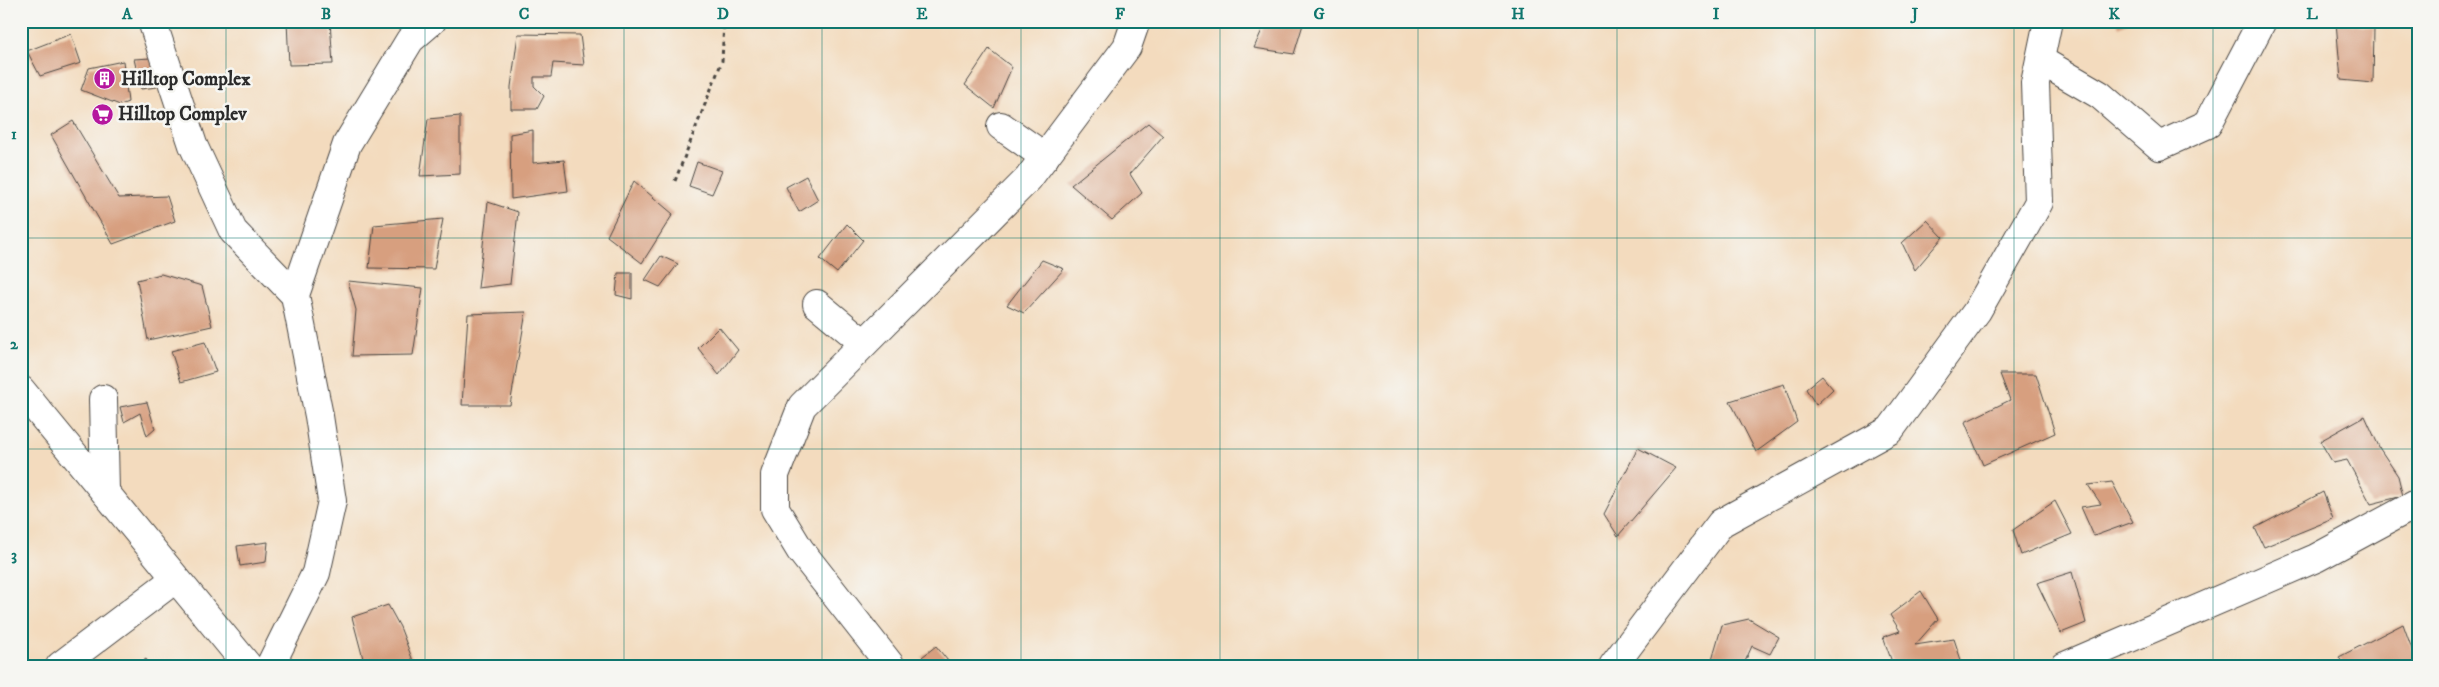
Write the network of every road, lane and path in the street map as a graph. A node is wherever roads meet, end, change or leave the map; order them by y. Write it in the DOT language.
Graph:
graph roads {
  1 [pos="152,21"];
  2 [pos="432,21"];
  3 [pos="724,21"];
  4 [pos="1136,21"];
  5 [pos="2048,21"];
  6 [pos="2262,21"];
  7 [pos="2040,60"];
  8 [pos="1001,126"];
  9 [pos="1045,156"];
  10 [pos="675,181"];
  11 [pos="295,295"];
  12 [pos="817,304"];
  13 [pos="864,343"];
  14 [pos="21,390"];
  15 [pos="103,399"];
  16 [pos="105,492"];
  17 [pos="2418,503"];
  18 [pos="175,579"];
  19 [pos="60,666"];
  20 [pos="248,666"];
  21 [pos="270,666"];
  22 [pos="891,666"];
  23 [pos="1613,666"];
  24 [pos="2065,666"];
  1 -- 11 [label="street"];
  2 -- 11 [label="street"];
  3 -- 10 [label="path"];
  4 -- 9 [label="street"];
  5 -- 7 [label="street"];
  6 -- 7 [label="street"];
  7 -- 23 [label="street"];
  8 -- 9 [label="street"];
  9 -- 13 [label="street"];
  11 -- 21 [label="street"];
  12 -- 13 [label="street"];
  13 -- 22 [label="street"];
  14 -- 16 [label="street"];
  15 -- 16 [label="street"];
  16 -- 18 [label="street"];
  17 -- 24 [label="street"];
  18 -- 19 [label="street"];
  18 -- 20 [label="street"];
}
